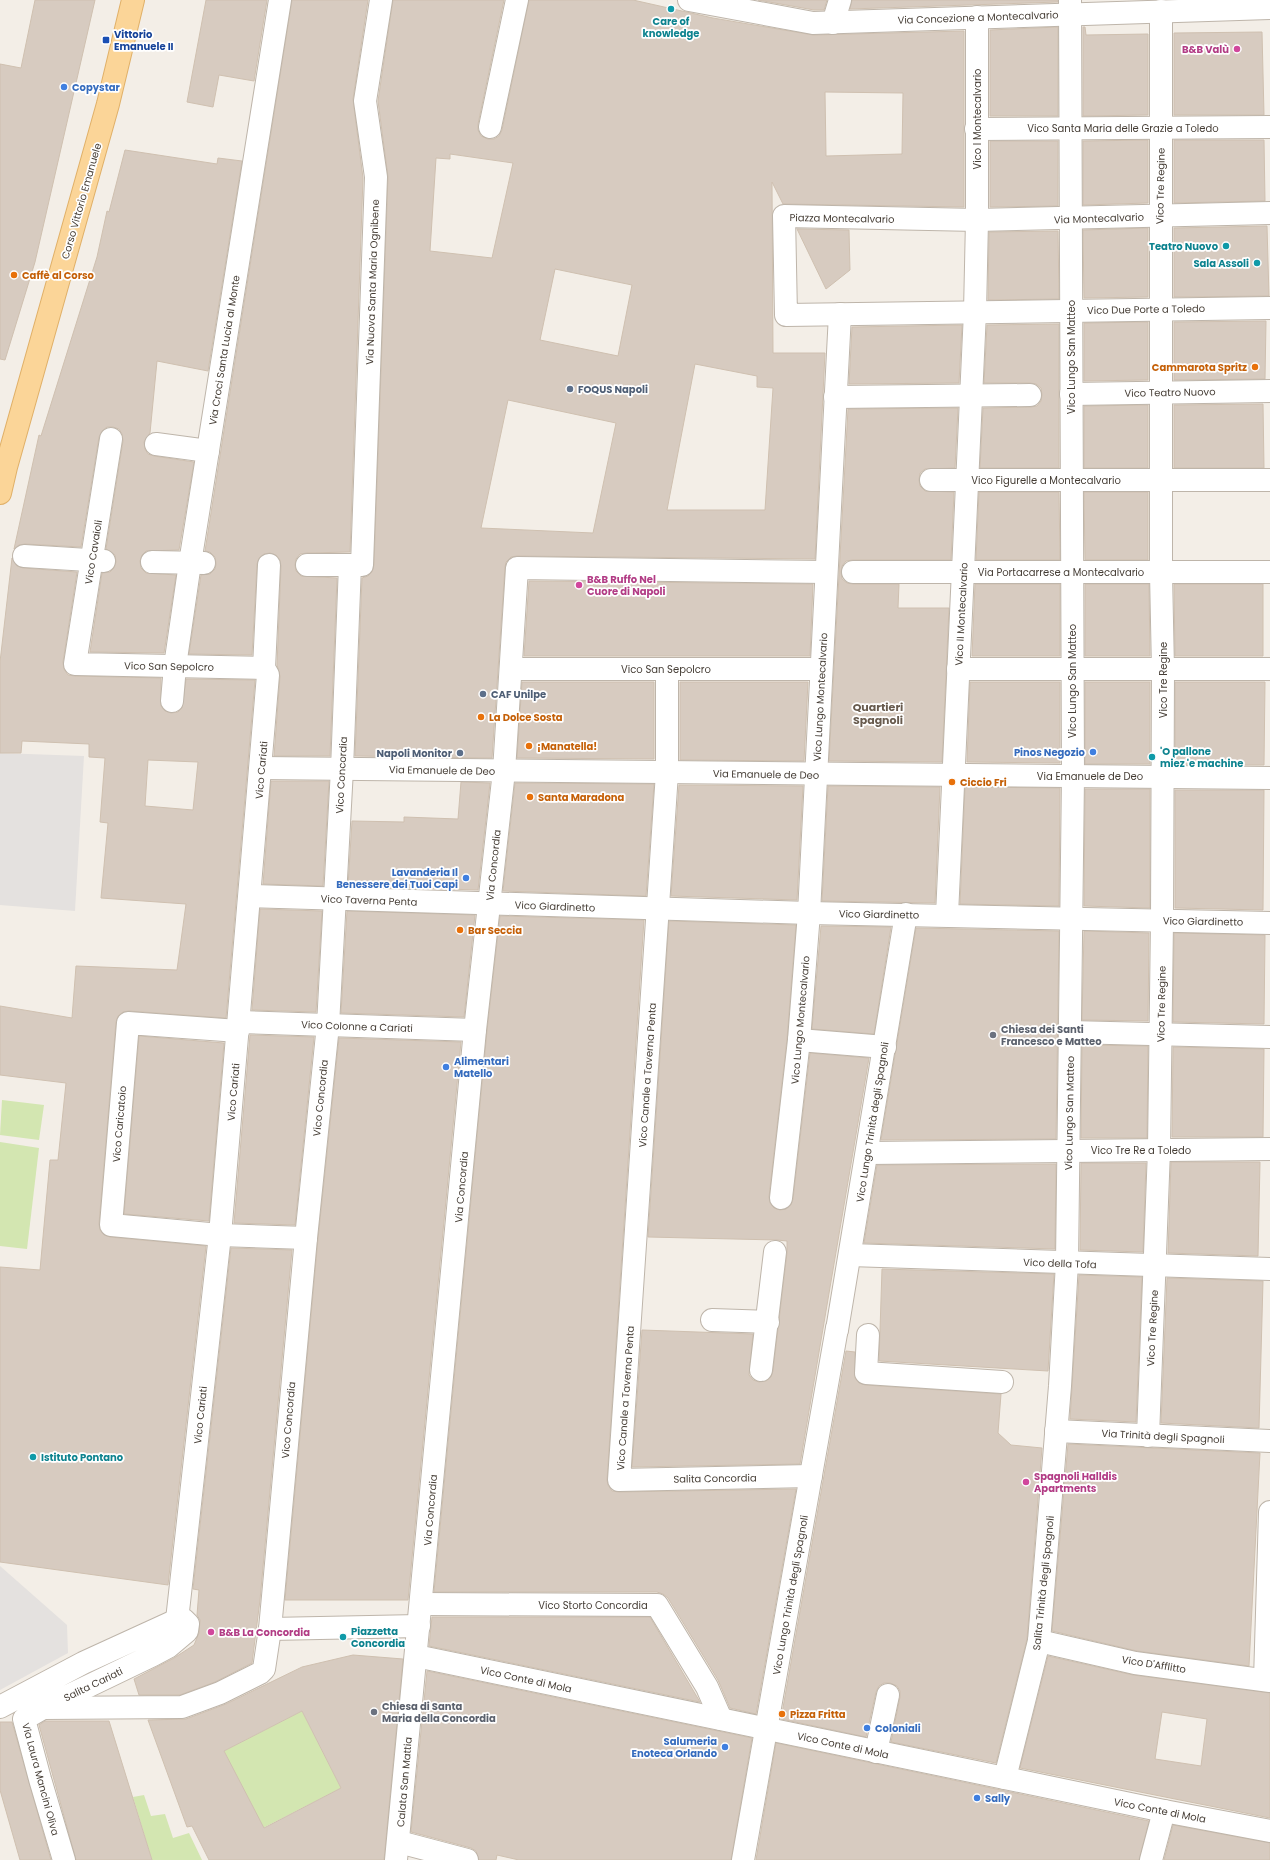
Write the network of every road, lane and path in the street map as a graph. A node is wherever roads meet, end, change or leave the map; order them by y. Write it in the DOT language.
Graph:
graph roads {
  1 [pos="133,0"];
  2 [pos="280,0"];
  3 [pos="381,0"];
  4 [pos="516,0"];
  5 [pos="689,0"];
  6 [pos="840,0"];
  7 [pos="721,3"];
  8 [pos="1070,7"];
  9 [pos="1270,8"];
  10 [pos="925,10"];
  11 [pos="1161,12"];
  12 [pos="977,17"];
  13 [pos="832,23"];
  14 [pos="490,127"];
  15 [pos="1070,128"];
  16 [pos="1161,128"];
  17 [pos="1270,128"];
  18 [pos="976,129"];
  19 [pos="1270,214"];
  20 [pos="1160,216"];
  21 [pos="1070,219"];
  22 [pos="977,220"];
  23 [pos="1270,308"];
  24 [pos="1161,309"];
  25 [pos="1070,310"];
  26 [pos="975,312"];
  27 [pos="840,314"];
  28 [pos="1270,391"];
  29 [pos="1161,392"];
  30 [pos="1071,394"];
  31 [pos="971,395"];
  32 [pos="1030,395"];
  33 [pos="835,397"];
  34 [pos="112,439"];
  35 [pos="156,444"];
  36 [pos="208,451"];
  37 [pos="931,480"];
  38 [pos="967,480"];
  39 [pos="1071,480"];
  40 [pos="1161,480"];
  41 [pos="1270,480"];
  42 [pos="0,493"];
  43 [pos="24,556"];
  44 [pos="98,561"];
  45 [pos="152,562"];
  46 [pos="197,563"];
  47 [pos="269,565"];
  48 [pos="307,565"];
  49 [pos="356,565"];
  50 [pos="826,572"];
  51 [pos="853,572"];
  52 [pos="963,572"];
  53 [pos="1071,572"];
  54 [pos="1161,572"];
  55 [pos="1270,572"];
  56 [pos="75,664"];
  57 [pos="175,666"];
  58 [pos="264,668"];
  59 [pos="511,669"];
  60 [pos="667,669"];
  61 [pos="821,669"];
  62 [pos="958,669"];
  63 [pos="1270,669"];
  64 [pos="1072,670"];
  65 [pos="1163,670"];
  66 [pos="172,701"];
  67 [pos="261,768"];
  68 [pos="342,769"];
  69 [pos="504,771"];
  70 [pos="667,773"];
  71 [pos="816,774"];
  72 [pos="953,775"];
  73 [pos="1073,776"];
  74 [pos="1163,776"];
  75 [pos="1270,778"];
  76 [pos="250,896"];
  77 [pos="334,899"];
  78 [pos="488,904"];
  79 [pos="658,909"];
  80 [pos="809,913"];
  81 [pos="906,914"];
  82 [pos="947,915"];
  83 [pos="1072,918"];
  84 [pos="1162,920"];
  85 [pos="1270,923"];
  86 [pos="328,1025"];
  87 [pos="238,1027"];
  88 [pos="475,1030"];
  89 [pos="1070,1032"];
  90 [pos="1160,1034"];
  91 [pos="1270,1037"];
  92 [pos="799,1040"];
  93 [pos="885,1047"];
  94 [pos="1270,1149"];
  95 [pos="1159,1150"];
  96 [pos="1069,1151"];
  97 [pos="868,1152"];
  98 [pos="781,1198"];
  99 [pos="220,1235"];
  100 [pos="306,1238"];
  101 [pos="775,1252"];
  102 [pos="850,1255"];
  103 [pos="1067,1263"];
  104 [pos="1155,1266"];
  105 [pos="1270,1269"];
  106 [pos="712,1320"];
  107 [pos="768,1322"];
  108 [pos="868,1335"];
  109 [pos="761,1370"];
  110 [pos="1002,1382"];
  111 [pos="1060,1386"];
  112 [pos="1056,1431"];
  113 [pos="1148,1436"];
  114 [pos="1270,1441"];
  115 [pos="811,1476"];
  116 [pos="619,1480"];
  117 [pos="1270,1512"];
  118 [pos="421,1604"];
  119 [pos="177,1620"];
  120 [pos="419,1626"];
  121 [pos="270,1629"];
  122 [pos="1039,1641"];
  123 [pos="416,1656"];
  124 [pos="1268,1681"];
  125 [pos="888,1695"];
  126 [pos="0,1707"];
  127 [pos="42,1708"];
  128 [pos="722,1719"];
  129 [pos="767,1729"];
  130 [pos="876,1752"];
  131 [pos="1005,1778"];
  132 [pos="1164,1811"];
  133 [pos="1270,1831"];
  134 [pos="397,1851"];
  135 [pos="64,1860"];
  136 [pos="468,1860"];
  137 [pos="743,1860"];
  138 [pos="1151,1860"];
  1 -- 42 [label="main road, Corso Vittorio Emanuele"];
  2 -- 36 [label="street, Via Croci Santa Lucia al Monte"];
  3 -- 49 [label="street, Via Nuova Santa Maria Ognibene"];
  4 -- 14 [label="street"];
  5 -- 7 [label="street, Via Concezione a Montecalvario"];
  6 -- 13 [label="street"];
  7 -- 13 [label="street, Via Concezione a Montecalvario"];
  8 -- 11 [label="street, Via Concezione a Montecalvario"];
  8 -- 12 [label="street, Via Concezione a Montecalvario"];
  8 -- 15 [label="street, Vico Lungo San Matteo"];
  9 -- 11 [label="street, Via Concezione a Montecalvario"];
  10 -- 12 [label="street, Via Concezione a Montecalvario"];
  10 -- 13 [label="street, Via Concezione a Montecalvario"];
  11 -- 16 [label="street, Vico Tre Regine"];
  12 -- 18 [label="street, Vico I Montecalvario"];
  15 -- 16 [label="street, Vico Santa Maria delle Grazie a Toledo"];
  15 -- 18 [label="street, Vico Santa Maria delle Grazie a Toledo"];
  15 -- 21 [label="street, Vico Lungo San Matteo"];
  16 -- 17 [label="street, Vico Santa Maria delle Grazie a Toledo"];
  16 -- 20 [label="street, Vico Tre Regine"];
  18 -- 22 [label="street, Vico I Montecalvario"];
  19 -- 20 [label="street, Via Montecalvario"];
  20 -- 21 [label="street, Via Montecalvario"];
  20 -- 24 [label="street, Vico Tre Regine"];
  21 -- 22 [label="street, Via Montecalvario"];
  21 -- 25 [label="street, Vico Lungo San Matteo"];
  22 -- 26 [label="street"];
  22 -- 27 [label="street, Piazza Montecalvario"];
  23 -- 24 [label="street, Vico Due Porte a Toledo"];
  24 -- 25 [label="street, Vico Due Porte a Toledo"];
  24 -- 29 [label="street, Vico Tre Regine"];
  25 -- 26 [label="street, Vico Due Porte a Toledo"];
  25 -- 30 [label="street, Vico Lungo San Matteo"];
  26 -- 27 [label="street, Piazza Montecalvario"];
  26 -- 31 [label="street, Vico II Montecalvario"];
  27 -- 33 [label="street, Vico Lungo Montecalvario"];
  28 -- 29 [label="street, Vico Teatro Nuovo"];
  29 -- 30 [label="street, Vico Teatro Nuovo"];
  29 -- 40 [label="street, Vico Tre Regine"];
  30 -- 39 [label="street, Vico Lungo San Matteo"];
  31 -- 32 [label="street"];
  31 -- 33 [label="street"];
  31 -- 38 [label="street, Vico II Montecalvario"];
  33 -- 50 [label="street, Vico Lungo Montecalvario"];
  34 -- 44 [label="street, Vico Cavaioli"];
  35 -- 36 [label="street"];
  36 -- 46 [label="street, Via Croci Santa Lucia al Monte"];
  37 -- 38 [label="street, Vico Figurelle a Montecalvario"];
  38 -- 39 [label="street, Vico Figurelle a Montecalvario"];
  38 -- 52 [label="street, Vico II Montecalvario"];
  39 -- 40 [label="street, Vico Figurelle a Montecalvario"];
  39 -- 53 [label="street, Vico Lungo San Matteo"];
  40 -- 41 [label="street, Vico Figurelle a Montecalvario"];
  40 -- 54 [label="street, Vico Tre Regine"];
  43 -- 44 [label="street"];
  44 -- 56 [label="street, Vico Cavaioli"];
  45 -- 46 [label="street"];
  46 -- 57 [label="street, Via Croci Santa Lucia al Monte"];
  47 -- 58 [label="street, Vico Cariati"];
  48 -- 49 [label="street"];
  49 -- 68 [label="street, Vico Concordia"];
  50 -- 59 [label="street"];
  50 -- 61 [label="street, Vico Lungo Montecalvario"];
  51 -- 52 [label="street, Via Portacarrese a Montecalvario"];
  52 -- 53 [label="street, Via Portacarrese a Montecalvario"];
  52 -- 62 [label="street, Vico II Montecalvario"];
  53 -- 54 [label="street, Via Portacarrese a Montecalvario"];
  53 -- 64 [label="street, Vico Lungo San Matteo"];
  54 -- 55 [label="street, Via Portacarrese a Montecalvario"];
  54 -- 65 [label="street, Vico Tre Regine"];
  56 -- 57 [label="street, Vico San Sepolcro"];
  57 -- 58 [label="street, Vico San Sepolcro"];
  57 -- 66 [label="street, Via Croci Santa Lucia al Monte"];
  58 -- 67 [label="street, Vico Cariati"];
  59 -- 60 [label="street, Vico San Sepolcro"];
  59 -- 69 [label="street"];
  60 -- 61 [label="street, Vico San Sepolcro"];
  60 -- 70 [label="street, Vico Canale a Taverna Penta"];
  61 -- 71 [label="street, Vico Lungo Montecalvario"];
  62 -- 64 [label="street"];
  62 -- 72 [label="street, Vico II Montecalvario"];
  63 -- 65 [label="street"];
  64 -- 65 [label="street"];
  64 -- 73 [label="street, Vico Lungo San Matteo"];
  65 -- 74 [label="street, Vico Tre Regine"];
  67 -- 68 [label="street, Via Emanuele de Deo"];
  67 -- 76 [label="street, Vico Cariati"];
  68 -- 69 [label="street, Via Emanuele de Deo"];
  68 -- 77 [label="street, Vico Concordia"];
  69 -- 70 [label="street, Via Emanuele de Deo"];
  69 -- 78 [label="street, Via Concordia"];
  70 -- 71 [label="street, Via Emanuele de Deo"];
  70 -- 79 [label="street, Vico Canale a Taverna Penta"];
  71 -- 72 [label="street, Via Emanuele de Deo"];
  71 -- 80 [label="street, Vico Lungo Montecalvario"];
  72 -- 73 [label="street, Via Emanuele de Deo"];
  72 -- 82 [label="street, Vico II Montecalvario"];
  73 -- 74 [label="street, Via Emanuele de Deo"];
  73 -- 83 [label="street, Vico Lungo San Matteo"];
  74 -- 75 [label="street, Via Emanuele de Deo"];
  74 -- 84 [label="street, Vico Tre Regine"];
  76 -- 77 [label="street, Vico Taverna Penta"];
  76 -- 87 [label="street, Vico Cariati"];
  77 -- 78 [label="street, Vico Taverna Penta"];
  77 -- 86 [label="street, Vico Concordia"];
  78 -- 79 [label="street, Vico Giardinetto"];
  78 -- 88 [label="street, Via Concordia"];
  79 -- 80 [label="street, Vico Giardinetto"];
  79 -- 116 [label="street, Vico Canale a Taverna Penta"];
  80 -- 81 [label="street, Vico Giardinetto"];
  80 -- 92 [label="street, Vico Lungo Montecalvario"];
  81 -- 82 [label="street, Vico Giardinetto"];
  81 -- 93 [label="street, Vico Lungo Trinità degli Spagnoli"];
  82 -- 83 [label="street, Vico Giardinetto"];
  83 -- 84 [label="street, Vico Giardinetto"];
  83 -- 89 [label="street, Vico Lungo San Matteo"];
  84 -- 85 [label="street, Vico Giardinetto"];
  84 -- 90 [label="street, Vico Tre Regine"];
  86 -- 87 [label="street, Vico Colonne a Cariati"];
  86 -- 88 [label="street, Vico Colonne a Cariati"];
  86 -- 100 [label="street, Vico Concordia"];
  87 -- 99 [label="street, Vico Cariati"];
  87 -- 99 [label="street, Vico Caricatoio"];
  88 -- 118 [label="street, Via Concordia"];
  89 -- 90 [label="street"];
  89 -- 96 [label="street, Vico Lungo San Matteo"];
  90 -- 91 [label="street"];
  90 -- 95 [label="street, Vico Tre Regine"];
  92 -- 93 [label="street"];
  92 -- 98 [label="street, Vico Lungo Montecalvario"];
  93 -- 97 [label="street, Vico Lungo Trinità degli Spagnoli"];
  94 -- 95 [label="street, Vico Tre Re a Toledo"];
  95 -- 96 [label="street, Vico Tre Re a Toledo"];
  95 -- 104 [label="street, Vico Tre Regine"];
  96 -- 97 [label="street, Vico Tre Re a Toledo"];
  96 -- 103 [label="street, Vico Lungo San Matteo"];
  97 -- 102 [label="street, Vico Lungo Trinità degli Spagnoli"];
  99 -- 100 [label="street"];
  99 -- 119 [label="street, Vico Cariati"];
  100 -- 121 [label="street, Vico Concordia"];
  101 -- 107 [label="street"];
  102 -- 103 [label="street, Vico della Tofa"];
  102 -- 115 [label="street, Vico Lungo Trinità degli Spagnoli"];
  103 -- 104 [label="street, Vico della Tofa"];
  103 -- 111 [label="street, Vico Lungo San Matteo"];
  104 -- 105 [label="street, Vico della Tofa"];
  104 -- 113 [label="street, Vico Tre Regine"];
  106 -- 107 [label="street"];
  107 -- 109 [label="street"];
  108 -- 110 [label="street"];
  111 -- 112 [label="street, Salita Trinità degli Spagnoli"];
  112 -- 113 [label="street, Via Trinità degli Spagnoli"];
  112 -- 122 [label="street, Salita Trinità degli Spagnoli"];
  113 -- 114 [label="street, Via Trinità degli Spagnoli"];
  115 -- 116 [label="street, Salita Concordia"];
  115 -- 129 [label="street, Vico Lungo Trinità degli Spagnoli"];
  117 -- 124 [label="street"];
  118 -- 120 [label="street, Via Concordia"];
  118 -- 128 [label="street, Vico Storto Concordia"];
  119 -- 126 [label="street"];
  119 -- 127 [label="street, Salita Cariati"];
  120 -- 121 [label="street"];
  120 -- 123 [label="street, Calata San Mattia"];
  121 -- 127 [label="street, Salita Cariati"];
  122 -- 124 [label="street, Vico D'Afflitto"];
  122 -- 131 [label="street, Salita Trinità degli Spagnoli"];
  123 -- 128 [label="street, Vico Conte di Mola"];
  123 -- 134 [label="street, Calata San Mattia"];
  125 -- 130 [label="street"];
  127 -- 135 [label="street, Via Laura Mancini Oliva"];
  128 -- 129 [label="street, Vico Conte di Mola"];
  129 -- 130 [label="street, Vico Conte di Mola"];
  129 -- 137 [label="street, Vico Lungo Trinità degli Spagnoli"];
  130 -- 131 [label="street, Vico Conte di Mola"];
  131 -- 132 [label="street, Vico Conte di Mola"];
  132 -- 133 [label="street, Vico Conte di Mola"];
  132 -- 138 [label="street"];
  134 -- 136 [label="street"];
}
